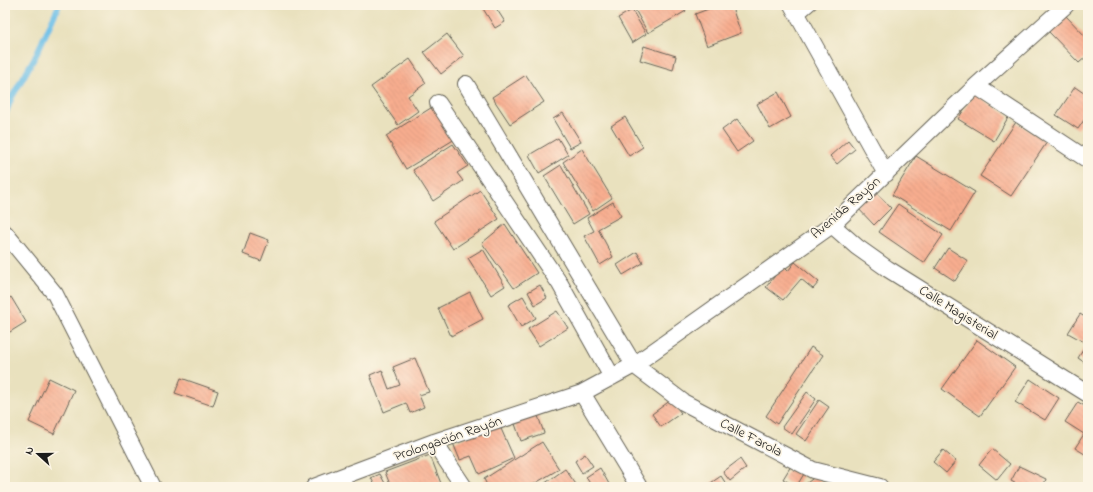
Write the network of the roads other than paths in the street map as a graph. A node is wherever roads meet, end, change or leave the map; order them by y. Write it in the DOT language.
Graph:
graph roads {
  1 [pos="812,5"];
  2 [pos="1066,5"];
  3 [pos="795,11"];
  4 [pos="466,84"];
  5 [pos="976,86"];
  6 [pos="438,103"];
  7 [pos="1088,160"];
  8 [pos="886,174"];
  9 [pos="832,225"];
  10 [pos="7,236"];
  11 [pos="578,273"];
  12 [pos="560,284"];
  13 [pos="634,365"];
  14 [pos="612,377"];
  15 [pos="582,393"];
  16 [pos="1088,394"];
  17 [pos="434,442"];
  18 [pos="153,487"];
  19 [pos="314,487"];
  20 [pos="464,487"];
  21 [pos="639,487"];
  22 [pos="880,487"];
  1 -- 3 [label="lane"];
  2 -- 5 [label="street, Avenida Rayón"];
  3 -- 8 [label="street"];
  4 -- 11 [label="street"];
  5 -- 7 [label="street"];
  5 -- 8 [label="street, Avenida Rayón"];
  6 -- 12 [label="street"];
  8 -- 9 [label="street, Avenida Rayón"];
  9 -- 13 [label="street, Avenida Rayón"];
  9 -- 16 [label="street, Calle Magisterial"];
  10 -- 18 [label="street"];
  11 -- 12 [label="street"];
  11 -- 13 [label="street"];
  12 -- 14 [label="street"];
  13 -- 14 [label="street, Avenida Rayón"];
  13 -- 22 [label="street, Calle Farola"];
  14 -- 15 [label="street, Avenida Rayón"];
  15 -- 17 [label="street, Prolongación Rayón"];
  15 -- 21 [label="street"];
  17 -- 19 [label="street, Prolongación Rayón"];
  17 -- 20 [label="street"];
}
